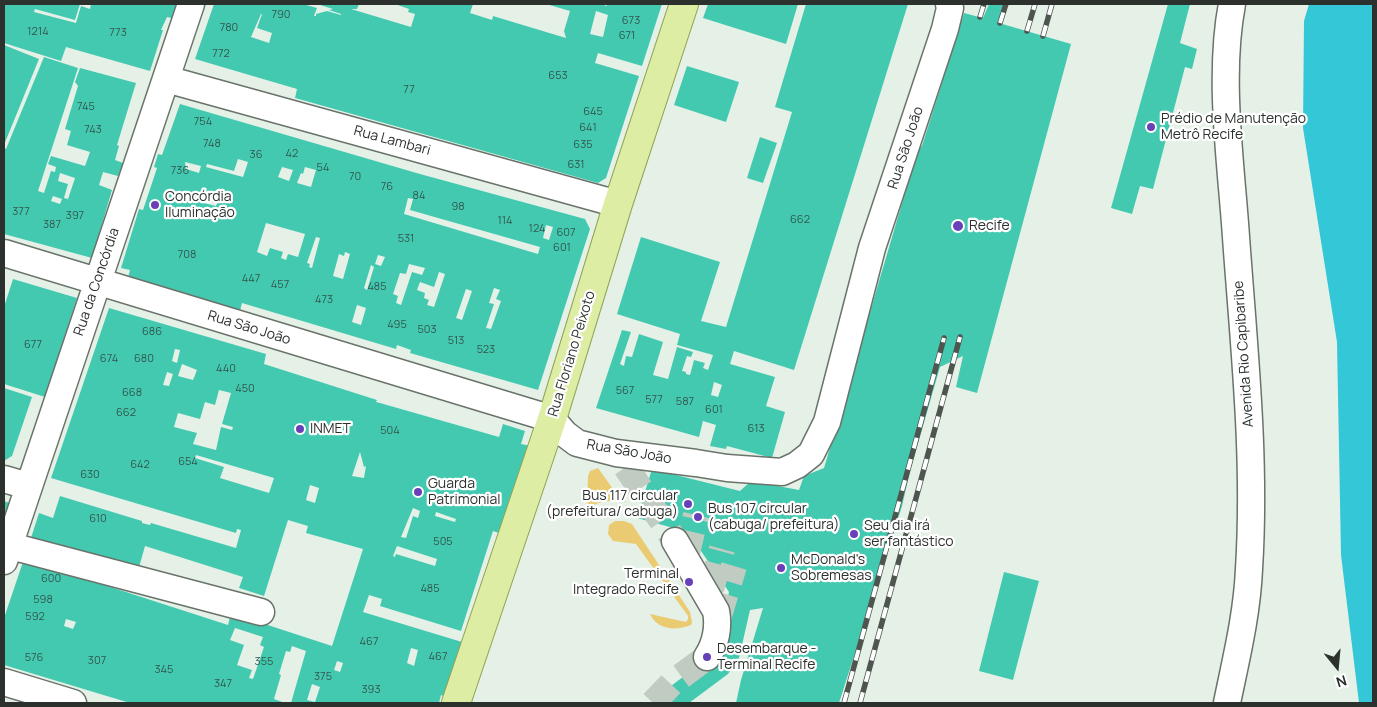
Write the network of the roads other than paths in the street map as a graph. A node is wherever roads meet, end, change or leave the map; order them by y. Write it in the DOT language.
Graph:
graph roads {
  1 [pos="191,4"];
  2 [pos="684,4"];
  3 [pos="948,4"];
  4 [pos="1232,4"];
  5 [pos="166,79"];
  6 [pos="618,204"];
  7 [pos="5,257"];
  8 [pos="96,282"];
  9 [pos="552,419"];
  10 [pos="4,479"];
  11 [pos="28,486"];
  12 [pos="675,541"];
  13 [pos="6,552"];
  14 [pos="261,612"];
  15 [pos="706,657"];
  16 [pos="4,682"];
  17 [pos="74,703"];
  18 [pos="456,703"];
  19 [pos="1227,703"];
  1 -- 5 [label="street, Rua da Concórdia"];
  2 -- 6 [label="main road, Rua Floriano Peixoto"];
  3 -- 9 [label="street, Rua São João"];
  4 -- 19 [label="street, Avenida Rio Capibaribe"];
  5 -- 6 [label="street, Rua Lambari"];
  5 -- 8 [label="street, Rua da Concórdia"];
  6 -- 9 [label="main road, Rua Floriano Peixoto"];
  7 -- 8 [label="street, Rua São João"];
  8 -- 9 [label="street, Rua São João"];
  8 -- 11 [label="street, Rua da Concórdia"];
  9 -- 18 [label="main road, Rua Floriano Peixoto"];
  10 -- 11 [label="street"];
  11 -- 13 [label="street, Rua da Concórdia"];
  12 -- 15 [label="street"];
  13 -- 14 [label="street"];
  16 -- 17 [label="street"];
}
